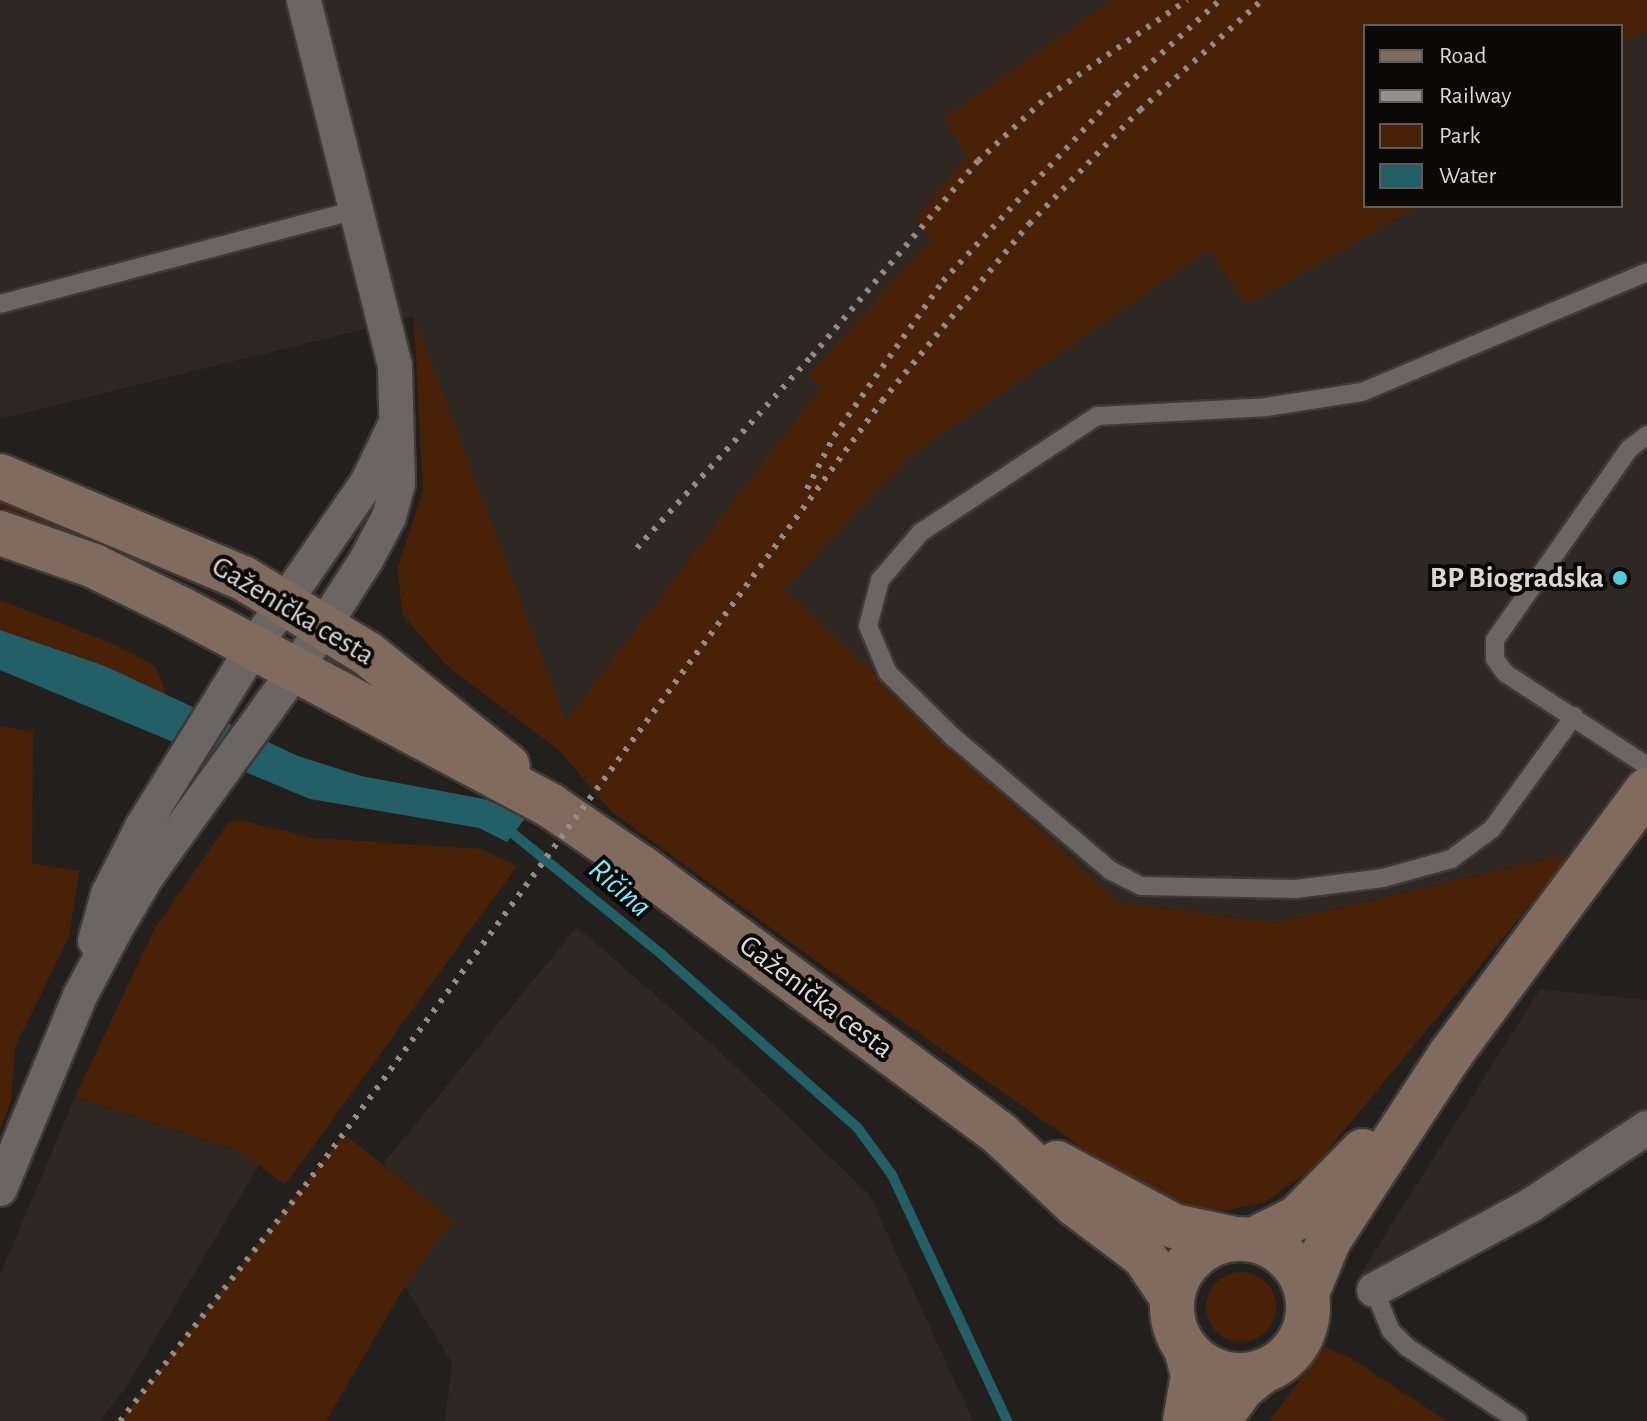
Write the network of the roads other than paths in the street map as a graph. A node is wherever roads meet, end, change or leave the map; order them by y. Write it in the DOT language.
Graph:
graph roads {
  1 [pos="304,0"];
  2 [pos="356,210"];
  3 [pos="1647,272"];
  4 [pos="0,304"];
  5 [pos="398,417"];
  6 [pos="1647,435"];
  7 [pos="0,476"];
  8 [pos="0,533"];
  9 [pos="283,602"];
  10 [pos="323,626"];
  11 [pos="253,648"];
  12 [pos="295,671"];
  13 [pos="1574,716"];
  14 [pos="1647,766"];
  15 [pos="1647,790"];
  16 [pos="551,806"];
  17 [pos="80,996"];
  18 [pos="1450,1055"];
  19 [pos="1646,1130"];
  20 [pos="1001,1135"];
  21 [pos="0,1189"];
  22 [pos="1242,1239"];
  23 [pos="1374,1290"];
  24 [pos="1307,1293"];
  25 [pos="1172,1298"];
  26 [pos="1187,1352"];
  27 [pos="1262,1372"];
  28 [pos="1185,1421"];
  29 [pos="1218,1421"];
  30 [pos="1518,1421"];
  1 -- 2 [label="street"];
  2 -- 4 [label="lane"];
  2 -- 5 [label="street"];
  3 -- 13 [label="lane"];
  5 -- 9 [label="street"];
  5 -- 10 [label="street"];
  6 -- 13 [label="lane"];
  7 -- 9 [label="main road, Gaženička cesta"];
  8 -- 11 [label="main road, Gaženička cesta"];
  9 -- 10 [label="main road, Gaženička cesta"];
  9 -- 11 [label="street"];
  10 -- 12 [label="street"];
  10 -- 16 [label="main road, Gaženička cesta"];
  11 -- 12 [label="main road, Gaženička cesta"];
  11 -- 17 [label="street, Gaženička cesta"];
  12 -- 16 [label="main road, Gaženička cesta"];
  12 -- 17 [label="street, Gaženička cesta"];
  13 -- 14 [label="lane"];
  15 -- 18 [label="main road"];
  16 -- 20 [label="main road, Gaženička cesta"];
  17 -- 21 [label="street, Gaženička cesta"];
  18 -- 22 [label="main road"];
  18 -- 24 [label="main road"];
  19 -- 23 [label="street"];
  20 -- 22 [label="main road, Gaženička cesta"];
  20 -- 25 [label="main road, Gaženička cesta"];
  22 -- 24 [label="main road"];
  22 -- 25 [label="main road"];
  23 -- 30 [label="lane"];
  24 -- 27 [label="main road"];
  25 -- 26 [label="main road"];
  26 -- 27 [label="main road"];
  26 -- 28 [label="main road"];
  27 -- 29 [label="main road"];
}
